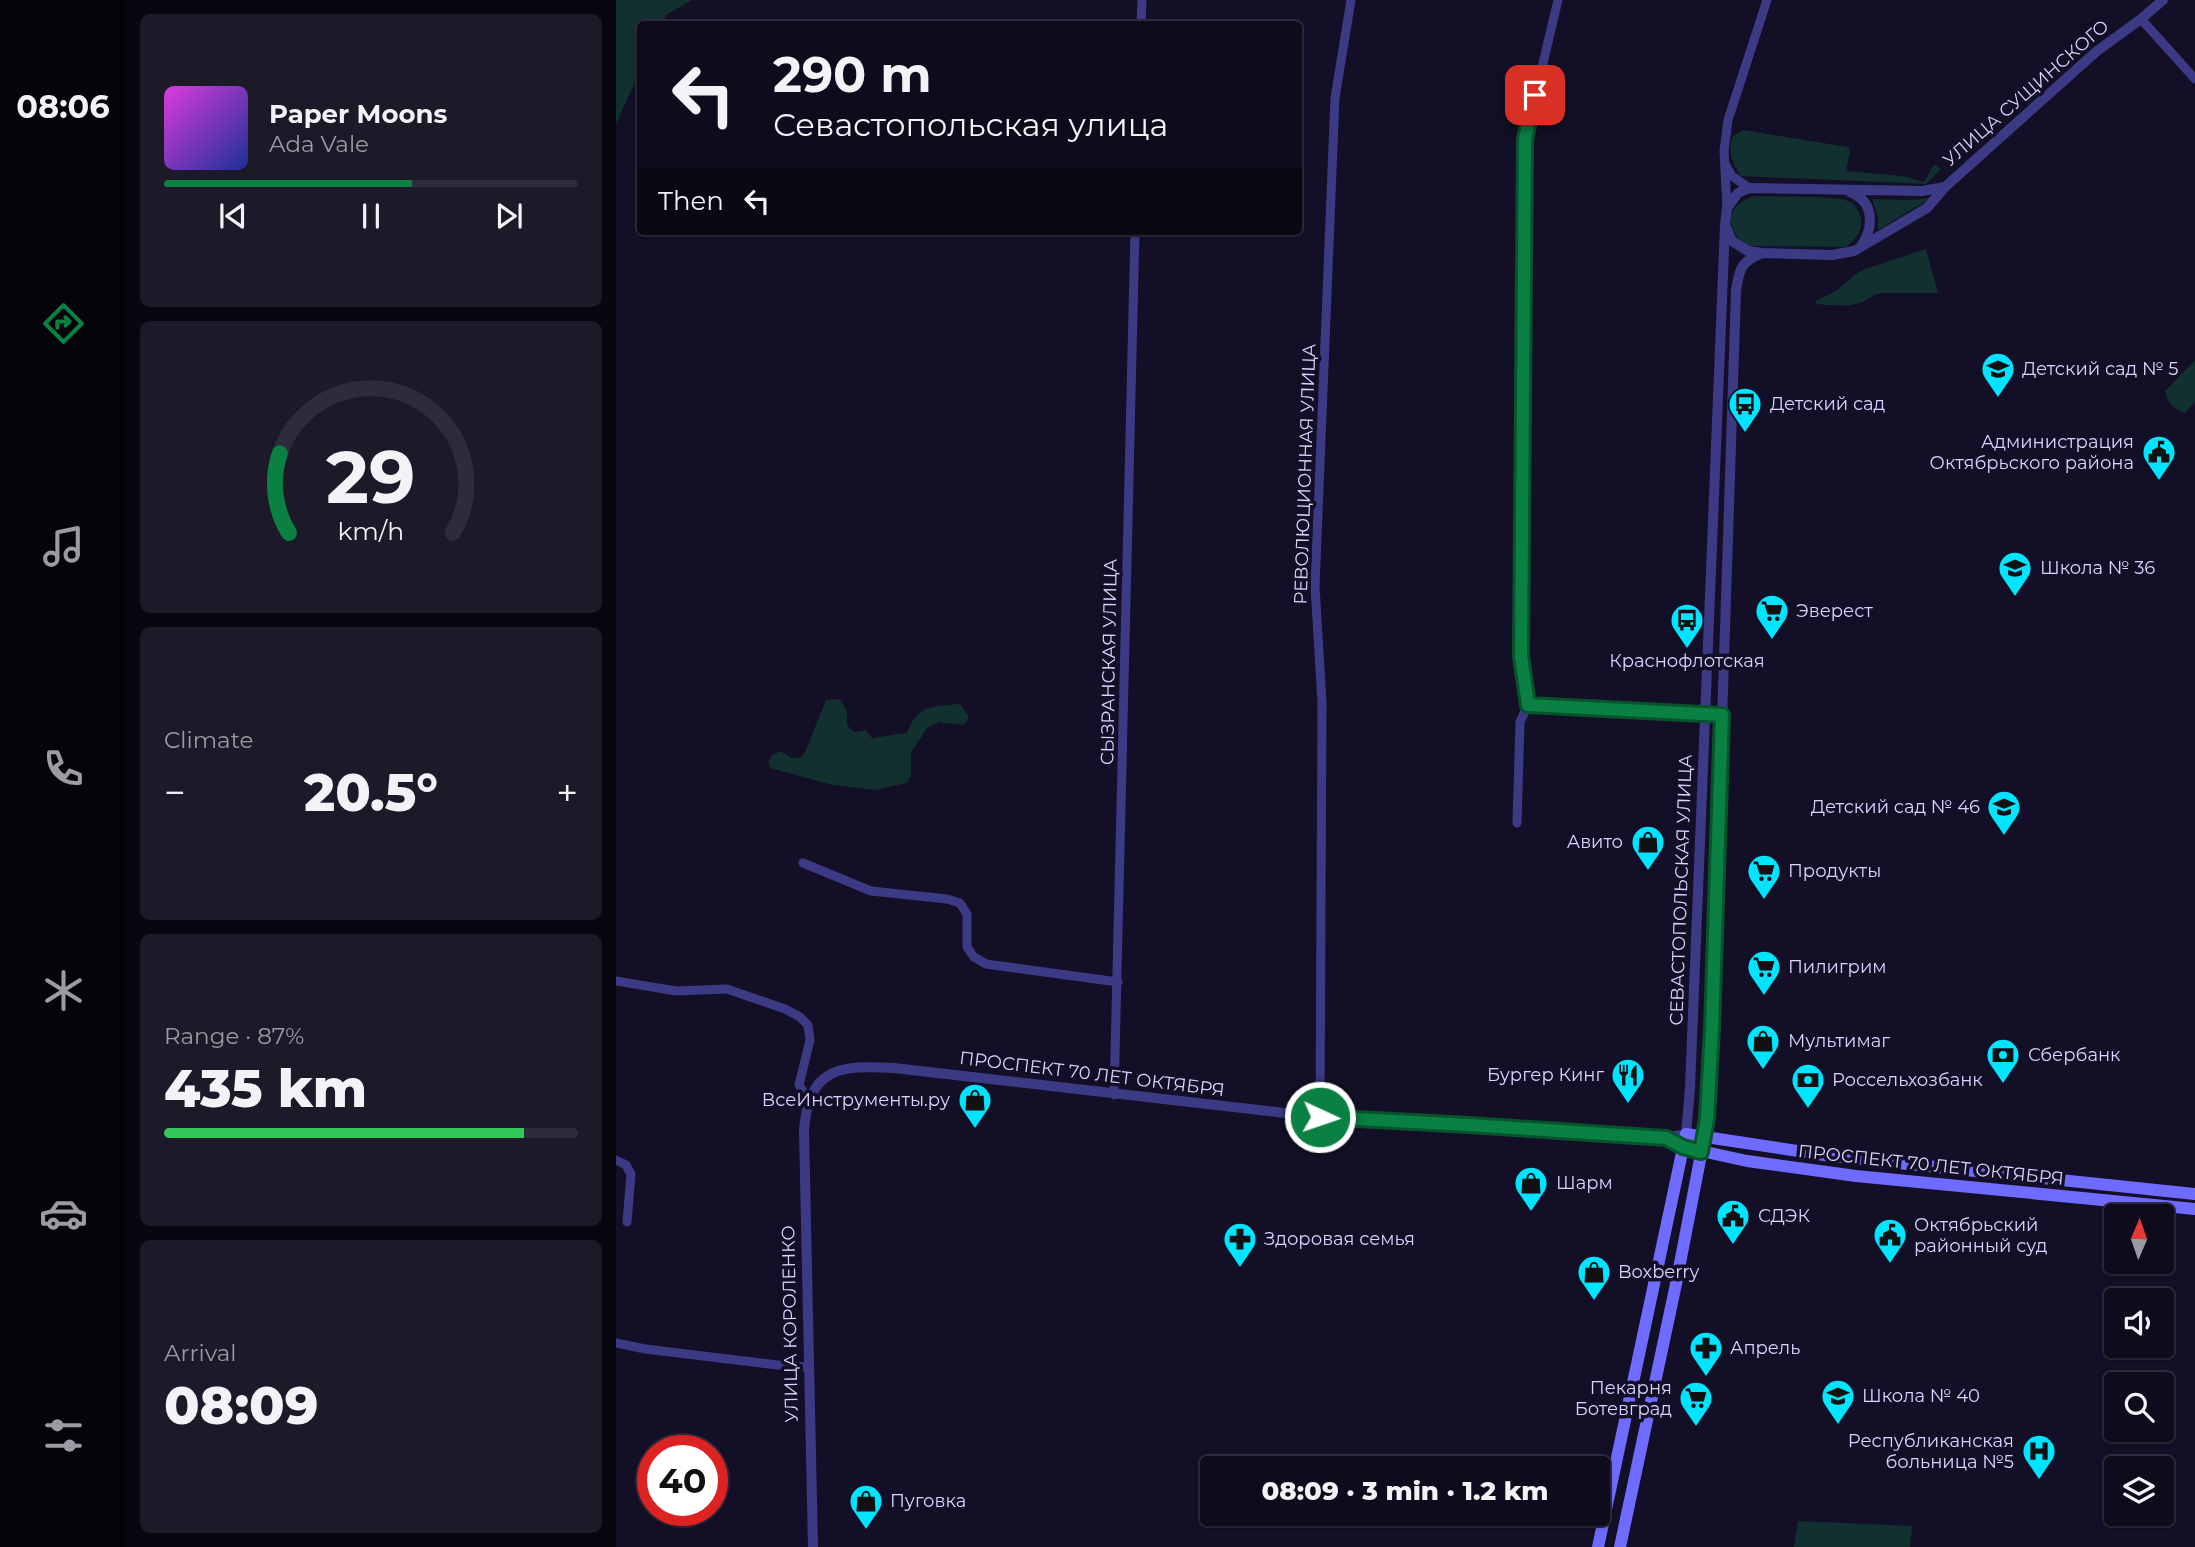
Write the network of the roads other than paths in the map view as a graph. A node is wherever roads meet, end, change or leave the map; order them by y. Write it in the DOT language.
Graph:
graph roads {
  1 [pos="1142,0"];
  2 [pos="1350,0"];
  3 [pos="1558,0"];
  4 [pos="1767,0"];
  5 [pos="2163,0"];
  6 [pos="2141,19"];
  7 [pos="1141,21"];
  8 [pos="2195,79"];
  9 [pos="1724,163"];
  10 [pos="1945,187"];
  11 [pos="1749,188"];
  12 [pos="1842,190"];
  13 [pos="1727,208"];
  14 [pos="1725,225"];
  15 [pos="1135,235"];
  16 [pos="1854,251"];
  17 [pos="1762,253"];
  18 [pos="1528,705"];
  19 [pos="1705,714"];
  20 [pos="1722,715"];
  21 [pos="1517,824"];
  22 [pos="803,863"];
  23 [pos="1698,914"];
  24 [pos="1715,915"];
  25 [pos="1696,962"];
  26 [pos="1714,962"];
  27 [pos="616,981"];
  28 [pos="1118,982"];
  29 [pos="1115,1095"];
  30 [pos="808,1100"];
  31 [pos="1320,1117"];
  32 [pos="1686,1134"];
  33 [pos="1704,1137"];
  34 [pos="1666,1138"];
  35 [pos="1683,1147"];
  36 [pos="1701,1152"];
  37 [pos="616,1160"];
  38 [pos="1941,1167"];
  39 [pos="2064,1180"];
  40 [pos="1944,1184"];
  41 [pos="2193,1194"];
  42 [pos="2063,1197"];
  43 [pos="2192,1209"];
  44 [pos="627,1223"];
  45 [pos="616,1343"];
  46 [pos="808,1367"];
  47 [pos="813,1547"];
  48 [pos="1598,1547"];
  49 [pos="1620,1547"];
  1 -- 7 [label="street"];
  2 -- 31 [label="street, РЕВОЛЮЦИОННАЯ УЛИЦА"];
  3 -- 18 [label="street"];
  4 -- 9 [label="street"];
  5 -- 6 [label="street, УЛИЦА СУЩИНСКОГО"];
  6 -- 8 [label="street"];
  6 -- 10 [label="street, УЛИЦА СУЩИНСКОГО"];
  9 -- 11 [label="street"];
  9 -- 13 [label="street"];
  10 -- 12 [label="street"];
  10 -- 16 [label="street, УЛИЦА СУЩИНСКОГО"];
  11 -- 12 [label="street"];
  11 -- 13 [label="street"];
  12 -- 16 [label="street"];
  13 -- 14 [label="street, СЕВАСТОПОЛЬСКАЯ УЛИЦА"];
  14 -- 17 [label="street"];
  14 -- 19 [label="street, СЕВАСТОПОЛЬСКАЯ УЛИЦА"];
  15 -- 28 [label="street, СЫЗРАНСКАЯ УЛИЦА"];
  16 -- 17 [label="street"];
  17 -- 20 [label="street, СЕВАСТОПОЛЬСКАЯ УЛИЦА"];
  18 -- 19 [label="street"];
  18 -- 21 [label="street"];
  19 -- 20 [label="street"];
  19 -- 23 [label="street, СЕВАСТОПОЛЬСКАЯ УЛИЦА"];
  20 -- 24 [label="street, СЕВАСТОПОЛЬСКАЯ УЛИЦА"];
  22 -- 28 [label="street"];
  23 -- 24 [label="street"];
  23 -- 25 [label="street, СЕВАСТОПОЛЬСКАЯ УЛИЦА"];
  24 -- 26 [label="street, СЕВАСТОПОЛЬСКАЯ УЛИЦА"];
  25 -- 26 [label="street"];
  25 -- 32 [label="street, СЕВАСТОПОЛЬСКАЯ УЛИЦА"];
  26 -- 33 [label="street, СЕВАСТОПОЛЬСКАЯ УЛИЦА"];
  27 -- 30 [label="street"];
  28 -- 29 [label="street, СЫЗРАНСКАЯ УЛИЦА"];
  29 -- 30 [label="street, ПРОСПЕКТ 70 ЛЕТ ОКТЯБРЯ"];
  29 -- 31 [label="street, ПРОСПЕКТ 70 ЛЕТ ОКТЯБРЯ"];
  30 -- 46 [label="street, УЛИЦА КОРОЛЕНКО"];
  31 -- 34 [label="street, ПРОСПЕКТ 70 ЛЕТ ОКТЯБРЯ"];
  32 -- 33 [label="main road, ПРОСПЕКТ 70 ЛЕТ ОКТЯБРЯ"];
  32 -- 34 [label="street, ПРОСПЕКТ 70 ЛЕТ ОКТЯБРЯ"];
  32 -- 35 [label="main road, СЕВАСТОПОЛЬСКАЯ УЛИЦА"];
  33 -- 36 [label="main road, СЕВАСТОПОЛЬСКАЯ УЛИЦА"];
  33 -- 38 [label="main road, ПРОСПЕКТ 70 ЛЕТ ОКТЯБРЯ"];
  34 -- 35 [label="street, ПРОСПЕКТ 70 ЛЕТ ОКТЯБРЯ"];
  35 -- 36 [label="main road, ПРОСПЕКТ 70 ЛЕТ ОКТЯБРЯ"];
  35 -- 48 [label="main road, СЕВАСТОПОЛЬСКАЯ УЛИЦА"];
  36 -- 40 [label="main road, ПРОСПЕКТ 70 ЛЕТ ОКТЯБРЯ"];
  36 -- 49 [label="main road, СЕВАСТОПОЛЬСКАЯ УЛИЦА"];
  37 -- 44 [label="street"];
  38 -- 39 [label="main road, ПРОСПЕКТ 70 ЛЕТ ОКТЯБРЯ"];
  38 -- 40 [label="main road"];
  39 -- 41 [label="main road, ПРОСПЕКТ 70 ЛЕТ ОКТЯБРЯ"];
  39 -- 42 [label="main road"];
  40 -- 42 [label="main road, ПРОСПЕКТ 70 ЛЕТ ОКТЯБРЯ"];
  41 -- 43 [label="main road"];
  42 -- 43 [label="main road, ПРОСПЕКТ 70 ЛЕТ ОКТЯБРЯ"];
  45 -- 46 [label="street"];
  46 -- 47 [label="street, УЛИЦА КОРОЛЕНКО"];
}
